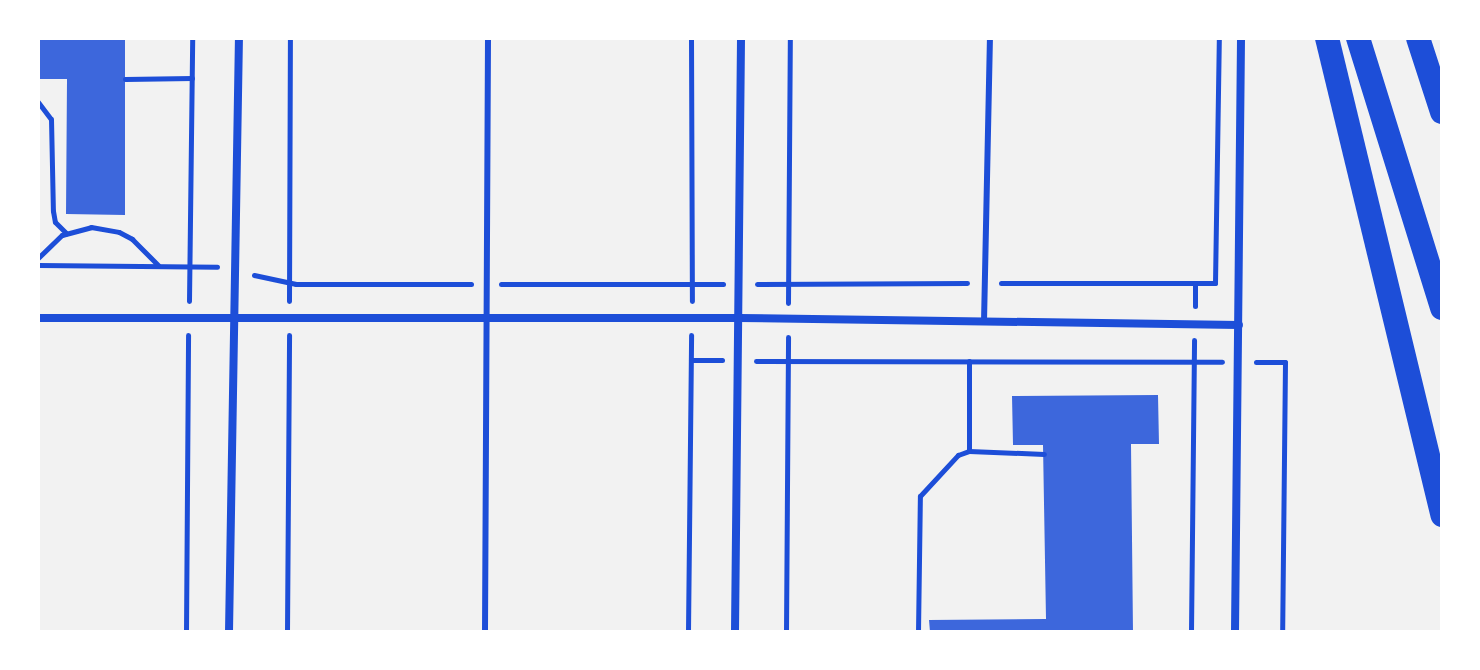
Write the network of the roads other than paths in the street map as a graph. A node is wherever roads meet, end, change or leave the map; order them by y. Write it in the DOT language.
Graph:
graph roads {
  1 [pos="239,38"];
  2 [pos="488,38"];
  3 [pos="741,38"];
  4 [pos="990,38"];
  5 [pos="1241,38"];
  6 [pos="1327,38"];
  7 [pos="1358,38"];
  8 [pos="1418,38"];
  9 [pos="1442,112"];
  10 [pos="1442,308"];
  11 [pos="38,318"];
  12 [pos="739,318"];
  13 [pos="232,319"];
  14 [pos="487,319"];
  15 [pos="984,322"];
  16 [pos="1239,325"];
  17 [pos="1442,515"];
  18 [pos="229,632"];
  19 [pos="485,632"];
  20 [pos="735,632"];
  21 [pos="1235,632"];
  1 -- 13 [label="street"];
  2 -- 14 [label="lane"];
  3 -- 12 [label="street"];
  4 -- 15 [label="lane"];
  5 -- 16 [label="street"];
  6 -- 17 [label="highway"];
  7 -- 10 [label="highway"];
  8 -- 9 [label="highway"];
  11 -- 13 [label="street"];
  12 -- 14 [label="street"];
  12 -- 15 [label="street"];
  12 -- 20 [label="street"];
  13 -- 14 [label="street"];
  13 -- 18 [label="street"];
  14 -- 19 [label="lane"];
  15 -- 16 [label="street"];
  16 -- 21 [label="street"];
}
